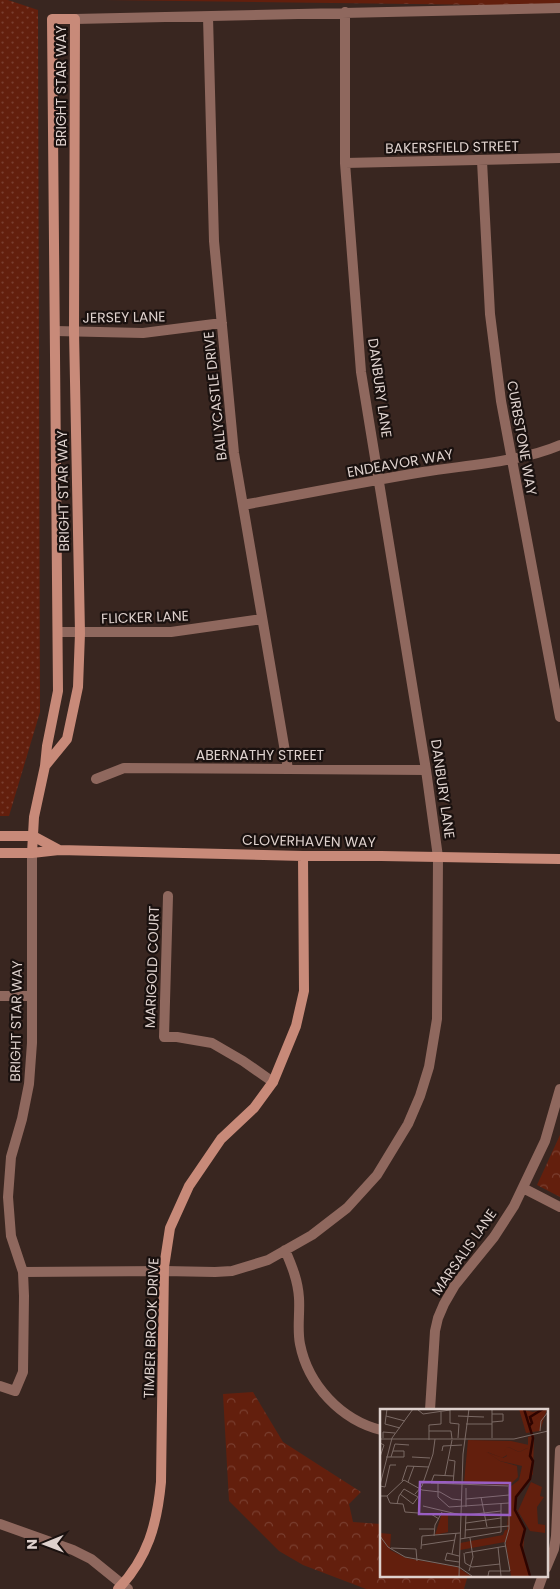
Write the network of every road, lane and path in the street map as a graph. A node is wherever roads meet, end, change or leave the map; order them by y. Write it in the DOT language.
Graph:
graph roads {
  1 [pos="560,8"];
  2 [pos="345,12"];
  3 [pos="208,17"];
  4 [pos="75,19"];
  5 [pos="560,158"];
  6 [pos="482,160"];
  7 [pos="345,163"];
  8 [pos="222,323"];
  9 [pos="56,331"];
  10 [pos="74,331"];
  11 [pos="560,445"];
  12 [pos="511,458"];
  13 [pos="380,479"];
  14 [pos="244,506"];
  15 [pos="262,618"];
  16 [pos="59,632"];
  17 [pos="80,632"];
  18 [pos="560,717"];
  19 [pos="45,766"];
  20 [pos="288,769"];
  21 [pos="426,770"];
  22 [pos="96,779"];
  23 [pos="0,836"];
  24 [pos="33,836"];
  25 [pos="59,850"];
  26 [pos="0,853"];
  27 [pos="32,854"];
  28 [pos="303,856"];
  29 [pos="438,857"];
  30 [pos="560,859"];
  31 [pos="168,896"];
  32 [pos="0,996"];
  33 [pos="31,996"];
  34 [pos="273,1082"];
  35 [pos="560,1089"];
  36 [pos="523,1188"];
  37 [pos="560,1207"];
  38 [pos="285,1250"];
  39 [pos="164,1271"];
  40 [pos="23,1272"];
  41 [pos="0,1386"];
  42 [pos="430,1409"];
  43 [pos="380,1430"];
  44 [pos="560,1450"];
  45 [pos="0,1524"];
  46 [pos="548,1563"];
  47 [pos="543,1576"];
  48 [pos="123,1588"];
  49 [pos="538,1589"];
  1 -- 2 [label="street"];
  2 -- 3 [label="street"];
  2 -- 7 [label="street, DANBURY LANE"];
  3 -- 4 [label="street"];
  3 -- 8 [label="street, BALLYCASTLE DRIVE"];
  4 -- 9 [label="street, BRIGHT STAR WAY"];
  4 -- 10 [label="street, BRIGHT STAR WAY"];
  5 -- 6 [label="street, BAKERSFIELD STREET"];
  6 -- 7 [label="street, BAKERSFIELD STREET"];
  6 -- 12 [label="street, CURBSTONE WAY"];
  7 -- 13 [label="street, DANBURY LANE"];
  8 -- 10 [label="street, JERSEY LANE"];
  8 -- 14 [label="street, BALLYCASTLE DRIVE"];
  9 -- 10 [label="street, JERSEY LANE"];
  9 -- 16 [label="street, BRIGHT STAR WAY"];
  10 -- 17 [label="street, BRIGHT STAR WAY"];
  11 -- 12 [label="street, ENDEAVOR WAY"];
  12 -- 13 [label="street, ENDEAVOR WAY"];
  12 -- 18 [label="street, CURBSTONE WAY"];
  13 -- 14 [label="street, ENDEAVOR WAY"];
  13 -- 21 [label="street, DANBURY LANE"];
  14 -- 15 [label="street, BALLYCASTLE DRIVE"];
  15 -- 17 [label="street, FLICKER LANE"];
  15 -- 20 [label="street, BALLYCASTLE DRIVE"];
  16 -- 17 [label="street, FLICKER LANE"];
  16 -- 19 [label="street, BRIGHT STAR WAY"];
  17 -- 19 [label="street, BRIGHT STAR WAY"];
  19 -- 24 [label="street, BRIGHT STAR WAY"];
  20 -- 21 [label="street, ABERNATHY STREET"];
  20 -- 22 [label="street, ABERNATHY STREET"];
  21 -- 29 [label="street, DANBURY LANE"];
  23 -- 24 [label="street, CLOVERHAVEN WAY"];
  24 -- 25 [label="street, CLOVERHAVEN WAY"];
  24 -- 27 [label="street, BRIGHT STAR WAY"];
  25 -- 27 [label="street, CLOVERHAVEN WAY"];
  25 -- 28 [label="street, CLOVERHAVEN WAY"];
  26 -- 27 [label="street, CLOVERHAVEN WAY"];
  27 -- 33 [label="street, BRIGHT STAR WAY"];
  28 -- 29 [label="street, CLOVERHAVEN WAY"];
  28 -- 34 [label="street, TIMBER BROOK DRIVE"];
  29 -- 30 [label="street, CLOVERHAVEN WAY"];
  29 -- 38 [label="street, DANBURY LANE"];
  31 -- 34 [label="street, MARIGOLD COURT"];
  32 -- 33 [label="street"];
  33 -- 40 [label="street, BRIGHT STAR WAY"];
  34 -- 39 [label="street, TIMBER BROOK DRIVE"];
  35 -- 36 [label="street, MARSALIS LANE"];
  36 -- 37 [label="street"];
  36 -- 42 [label="street, MARSALIS LANE"];
  38 -- 39 [label="street, DANBURY LANE"];
  38 -- 43 [label="street"];
  39 -- 40 [label="street, DANBURY LANE"];
  39 -- 48 [label="street, TIMBER BROOK DRIVE"];
  40 -- 41 [label="street, BRIGHT STAR WAY"];
  44 -- 46 [label="street"];
  45 -- 48 [label="street"];
  47 -- 49 [label="street"];
}
